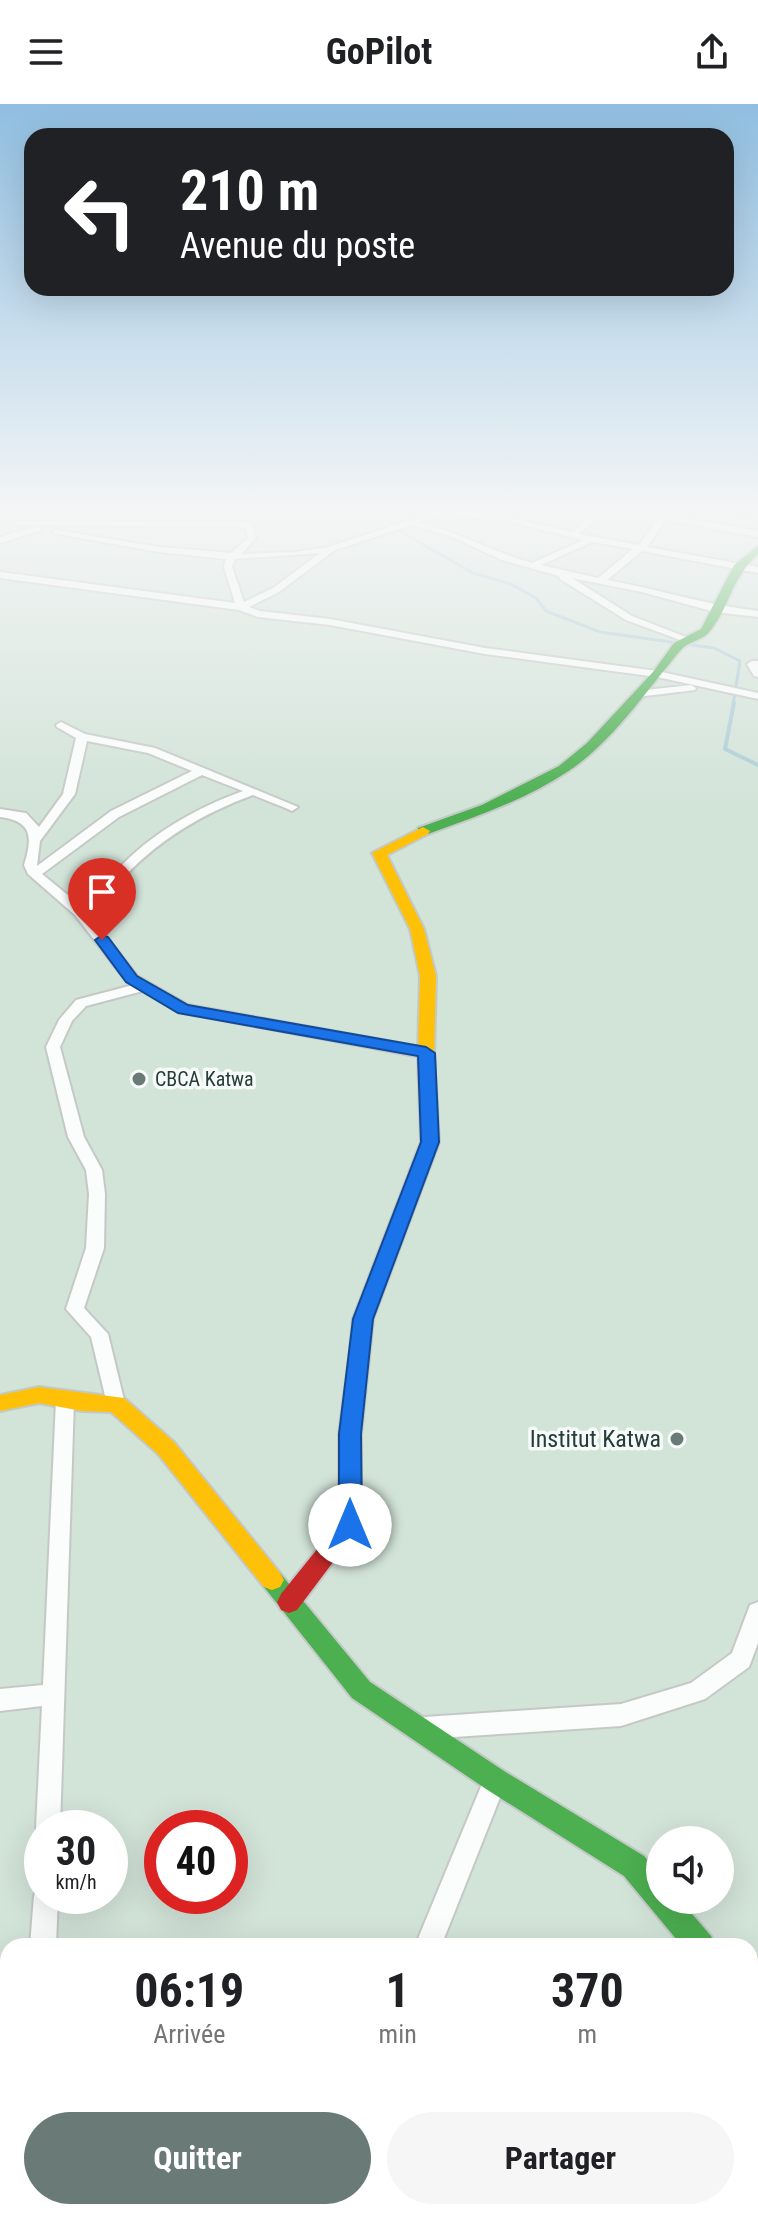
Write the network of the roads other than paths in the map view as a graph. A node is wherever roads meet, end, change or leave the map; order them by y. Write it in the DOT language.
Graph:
graph roads {
  1 [pos="245,609"];
  2 [pos="613,609"];
  3 [pos="715,609"];
  4 [pos="758,614"];
  5 [pos="680,644"];
  6 [pos="758,664"];
  7 [pos="657,674"];
  8 [pos="758,674"];
  9 [pos="719,688"];
  10 [pos="637,694"];
  11 [pos="757,696"];
  12 [pos="61,725"];
  13 [pos="82,737"];
  14 [pos="200,771"];
  15 [pos="251,792"];
  16 [pos="292,807"];
  17 [pos="0,813"];
  18 [pos="36,838"];
  19 [pos="121,873"];
  20 [pos="34,874"];
  21 [pos="142,987"];
  22 [pos="426,1053"];
  23 [pos="65,1400"];
  24 [pos="0,1403"];
  25 [pos="116,1404"];
  26 [pos="289,1602"];
  27 [pos="758,1612"];
  28 [pos="52,1694"];
  29 [pos="0,1700"];
  30 [pos="423,1729"];
  31 [pos="495,1780"];
  32 [pos="49,1810"];
  33 [pos="646,1881"];
  34 [pos="45,1914"];
  35 [pos="672,1914"];
  36 [pos="43,1938"];
  37 [pos="431,1938"];
  38 [pos="689,1938"];
  1 -- 7 [label="street"];
  2 -- 5 [label="street"];
  3 -- 4 [label="street"];
  3 -- 5 [label="street"];
  5 -- 7 [label="street"];
  6 -- 8 [label="street"];
  7 -- 9 [label="street"];
  7 -- 10 [label="street"];
  9 -- 10 [label="street"];
  9 -- 11 [label="street"];
  10 -- 22 [label="street"];
  12 -- 13 [label="street"];
  13 -- 14 [label="street"];
  13 -- 18 [label="street"];
  14 -- 15 [label="street"];
  14 -- 20 [label="street"];
  15 -- 16 [label="street"];
  15 -- 19 [label="street"];
  17 -- 18 [label="street"];
  18 -- 20 [label="street"];
  20 -- 21 [label="street"];
  21 -- 22 [label="street"];
  21 -- 25 [label="street"];
  22 -- 26 [label="street"];
  23 -- 24 [label="street"];
  23 -- 25 [label="street"];
  23 -- 28 [label="street"];
  25 -- 26 [label="street"];
  26 -- 30 [label="street"];
  27 -- 30 [label="street"];
  28 -- 29 [label="street"];
  28 -- 32 [label="street"];
  30 -- 31 [label="street"];
  31 -- 33 [label="street"];
  31 -- 37 [label="street"];
  34 -- 36 [label="street"];
  35 -- 38 [label="street"];
}
